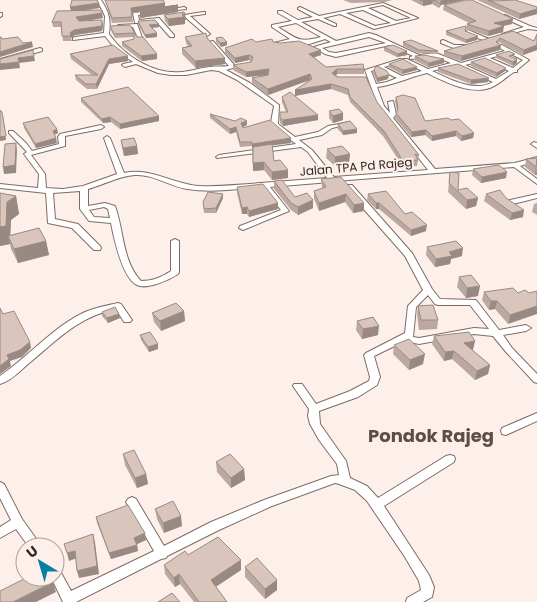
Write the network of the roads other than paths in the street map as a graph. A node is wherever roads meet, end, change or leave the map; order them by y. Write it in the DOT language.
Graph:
graph roads {
  1 [pos="99,0"];
  2 [pos="107,0"];
  3 [pos="184,8"];
  4 [pos="300,8"];
  5 [pos="362,8"];
  6 [pos="164,10"];
  7 [pos="155,11"];
  8 [pos="280,12"];
  9 [pos="340,12"];
  10 [pos="204,13"];
  11 [pos="495,13"];
  12 [pos="186,16"];
  13 [pos="318,17"];
  14 [pos="157,19"];
  15 [pos="295,21"];
  16 [pos="99,22"];
  17 [pos="137,22"];
  18 [pos="396,23"];
  19 [pos="109,25"];
  20 [pos="334,25"];
  21 [pos="528,27"];
  22 [pos="537,29"];
  23 [pos="468,32"];
  24 [pos="106,34"];
  25 [pos="207,34"];
  26 [pos="172,36"];
  27 [pos="326,38"];
  28 [pos="75,39"];
  29 [pos="141,39"];
  30 [pos="294,39"];
  31 [pos="343,40"];
  32 [pos="487,40"];
  33 [pos="211,42"];
  34 [pos="334,42"];
  35 [pos="443,42"];
  36 [pos="478,43"];
  37 [pos="276,44"];
  38 [pos="390,44"];
  39 [pos="469,46"];
  40 [pos="500,46"];
  41 [pos="40,50"];
  42 [pos="228,50"];
  43 [pos="362,50"];
  44 [pos="219,51"];
  45 [pos="510,51"];
  46 [pos="417,56"];
  47 [pos="485,58"];
  48 [pos="405,60"];
  49 [pos="0,61"];
  50 [pos="138,62"];
  51 [pos="458,64"];
  52 [pos="125,65"];
  53 [pos="379,67"];
  54 [pos="219,69"];
  55 [pos="428,70"];
  56 [pos="515,70"];
  57 [pos="361,78"];
  58 [pos="370,78"];
  59 [pos="401,78"];
  60 [pos="249,80"];
  61 [pos="241,81"];
  62 [pos="496,81"];
  63 [pos="374,86"];
  64 [pos="273,102"];
  65 [pos="392,102"];
  66 [pos="390,118"];
  67 [pos="274,120"];
  68 [pos="266,122"];
  69 [pos="351,122"];
  70 [pos="101,127"];
  71 [pos="11,132"];
  72 [pos="107,138"];
  73 [pos="295,139"];
  74 [pos="303,144"];
  75 [pos="30,152"];
  76 [pos="219,157"];
  77 [pos="537,159"];
  78 [pos="515,164"];
  79 [pos="433,172"];
  80 [pos="121,176"];
  81 [pos="337,180"];
  82 [pos="537,182"];
  83 [pos="0,186"];
  84 [pos="266,186"];
  85 [pos="84,188"];
  86 [pos="46,190"];
  87 [pos="537,196"];
  88 [pos="509,203"];
  89 [pos="84,209"];
  90 [pos="114,221"];
  91 [pos="243,228"];
  92 [pos="175,241"];
  93 [pos="97,248"];
  94 [pos="428,290"];
  95 [pos="127,320"];
  96 [pos="526,328"];
  97 [pos="497,333"];
  98 [pos="406,338"];
  99 [pos="537,380"];
  100 [pos="0,381"];
  101 [pos="298,386"];
  102 [pos="314,409"];
  103 [pos="537,417"];
  104 [pos="506,431"];
  105 [pos="450,460"];
  106 [pos="345,480"];
  107 [pos="0,487"];
  108 [pos="132,502"];
  109 [pos="377,504"];
  110 [pos="18,522"];
  111 [pos="0,533"];
  112 [pos="29,537"];
  113 [pos="162,554"];
  114 [pos="62,587"];
  115 [pos="69,600"];
  116 [pos="412,602"];
  1 -- 2 [label="street"];
  1 -- 19 [label="street"];
  3 -- 6 [label="street"];
  4 -- 13 [label="street"];
  5 -- 9 [label="street"];
  5 -- 18 [label="street"];
  5 -- 18 [label="street"];
  7 -- 17 [label="street"];
  8 -- 15 [label="street"];
  9 -- 13 [label="street"];
  9 -- 18 [label="street"];
  10 -- 12 [label="street"];
  11 -- 21 [label="street"];
  12 -- 14 [label="street"];
  12 -- 25 [label="street"];
  13 -- 15 [label="street"];
  13 -- 20 [label="street"];
  14 -- 17 [label="street"];
  14 -- 26 [label="street"];
  15 -- 27 [label="street"];
  15 -- 30 [label="street"];
  16 -- 19 [label="street"];
  17 -- 19 [label="street"];
  19 -- 24 [label="street"];
  19 -- 29 [label="street"];
  21 -- 22 [label="street"];
  21 -- 32 [label="street"];
  23 -- 32 [label="street"];
  24 -- 28 [label="street"];
  24 -- 50 [label="street"];
  27 -- 30 [label="street"];
  27 -- 34 [label="street"];
  30 -- 37 [label="street"];
  31 -- 34 [label="street"];
  31 -- 38 [label="street"];
  31 -- 43 [label="street"];
  32 -- 36 [label="street"];
  33 -- 44 [label="street"];
  34 -- 43 [label="street"];
  35 -- 39 [label="street"];
  38 -- 43 [label="street"];
  38 -- 46 [label="street"];
  40 -- 45 [label="street"];
  41 -- 49 [label="street"];
  42 -- 44 [label="street"];
  44 -- 54 [label="street"];
  45 -- 47 [label="street"];
  45 -- 56 [label="street"];
  46 -- 48 [label="street"];
  46 -- 51 [label="street"];
  47 -- 51 [label="street"];
  47 -- 56 [label="street"];
  48 -- 53 [label="street"];
  48 -- 55 [label="street"];
  50 -- 52 [label="street"];
  50 -- 54 [label="street"];
  51 -- 55 [label="street"];
  51 -- 62 [label="street"];
  53 -- 58 [label="street"];
  53 -- 59 [label="street"];
  54 -- 61 [label="street"];
  55 -- 59 [label="street"];
  55 -- 62 [label="street"];
  56 -- 62 [label="street"];
  57 -- 58 [label="street"];
  58 -- 63 [label="street"];
  59 -- 63 [label="street"];
  60 -- 61 [label="street"];
  61 -- 64 [label="street"];
  63 -- 66 [label="street"];
  64 -- 67 [label="street"];
  65 -- 66 [label="street"];
  66 -- 79 [label="street"];
  67 -- 68 [label="street"];
  67 -- 73 [label="street"];
  69 -- 73 [label="street"];
  70 -- 75 [label="street"];
  71 -- 75 [label="street"];
  72 -- 80 [label="street"];
  73 -- 74 [label="street"];
  74 -- 76 [label="street"];
  74 -- 81 [label="street"];
  75 -- 86 [label="street"];
  77 -- 78 [label="street, Jalan TPA Pd Rajeg"];
  78 -- 79 [label="street, Jalan TPA Pd Rajeg"];
  78 -- 82 [label="street"];
  79 -- 81 [label="street, Jalan TPA Pd Rajeg"];
  80 -- 84 [label="street, Jalan TPA Pd Rajeg"];
  80 -- 85 [label="street, Jalan TPA Pd Rajeg"];
  81 -- 84 [label="street, Jalan TPA Pd Rajeg"];
  81 -- 94 [label="street"];
  83 -- 86 [label="street, Jalan TPA Pd Rajeg"];
  84 -- 91 [label="street"];
  85 -- 86 [label="street, Jalan TPA Pd Rajeg"];
  85 -- 89 [label="street"];
  86 -- 93 [label="street"];
  87 -- 88 [label="street"];
  89 -- 90 [label="street"];
  89 -- 90 [label="street"];
  90 -- 92 [label="street"];
  94 -- 97 [label="street"];
  94 -- 98 [label="street"];
  95 -- 100 [label="street"];
  96 -- 97 [label="street"];
  97 -- 98 [label="street"];
  97 -- 99 [label="street"];
  98 -- 102 [label="street"];
  101 -- 102 [label="street"];
  102 -- 106 [label="street"];
  103 -- 104 [label="street"];
  105 -- 109 [label="street"];
  106 -- 109 [label="street"];
  106 -- 113 [label="street"];
  107 -- 110 [label="street"];
  108 -- 113 [label="street"];
  109 -- 116 [label="street"];
  110 -- 111 [label="street"];
  110 -- 112 [label="street"];
  113 -- 115 [label="street"];
  114 -- 115 [label="street"];
}
